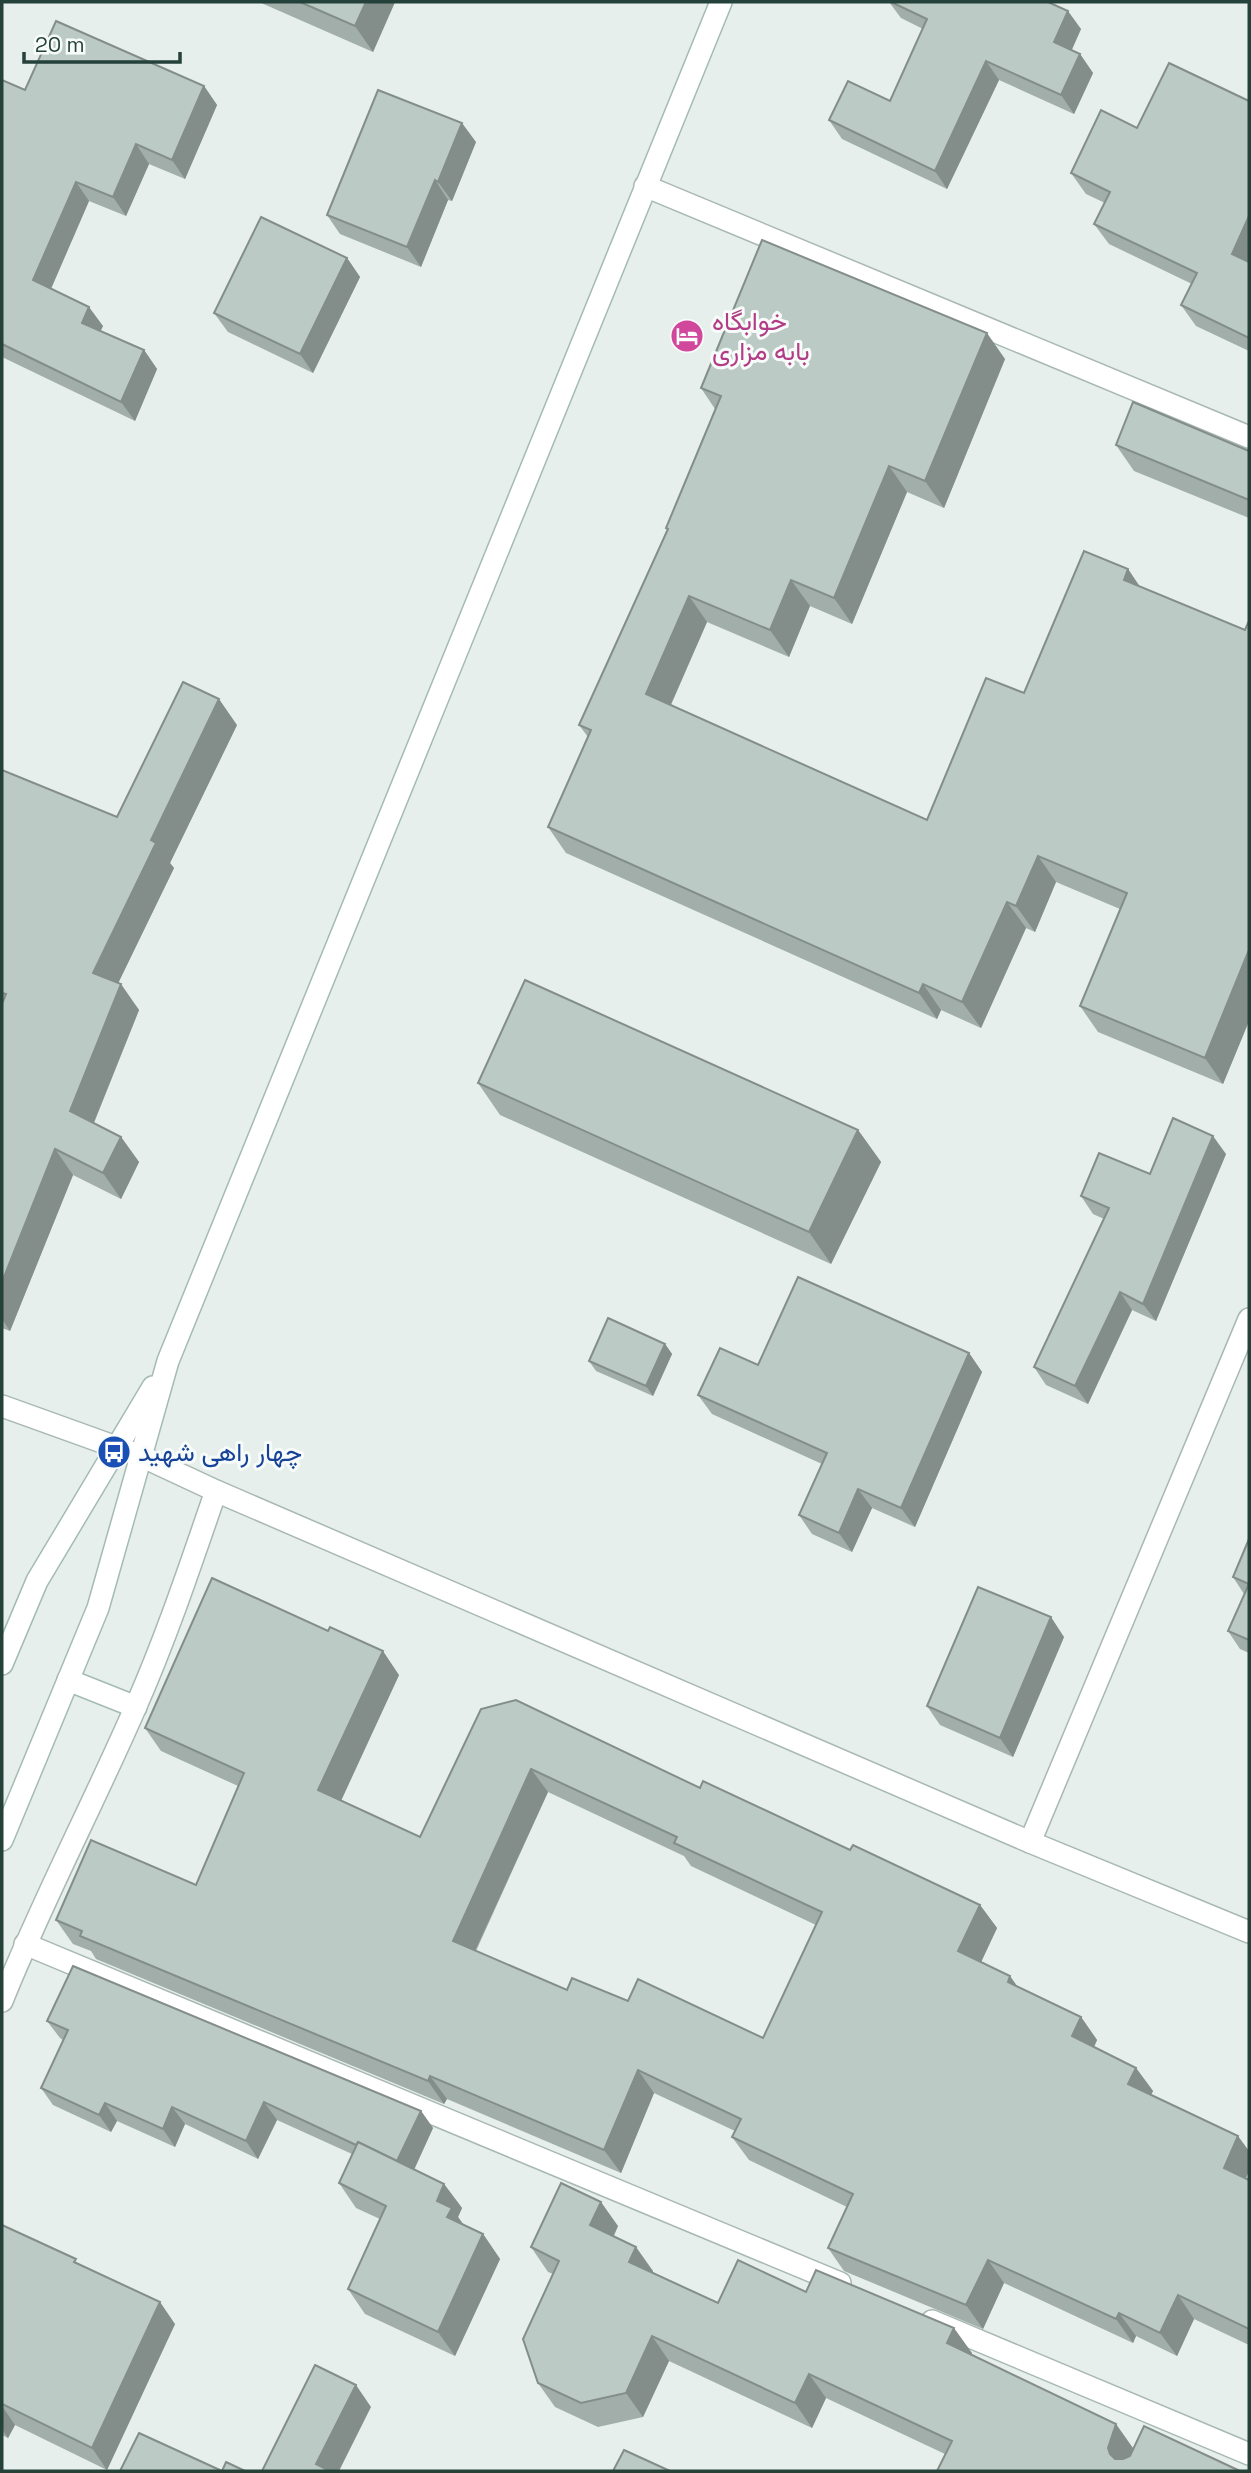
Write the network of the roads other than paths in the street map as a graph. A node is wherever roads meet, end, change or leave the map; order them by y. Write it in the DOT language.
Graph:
graph roads {
  1 [pos="721,2"];
  2 [pos="645,186"];
  3 [pos="1249,437"];
  4 [pos="1249,1319"];
  5 [pos="168,1361"];
  6 [pos="2,1406"];
  7 [pos="117,1447"];
  8 [pos="141,1456"];
  9 [pos="216,1492"];
  10 [pos="2,1664"];
  11 [pos="68,1680"];
  12 [pos="136,1707"];
  13 [pos="2,1840"];
  14 [pos="1030,1842"];
  15 [pos="1249,1932"];
  16 [pos="25,1944"];
  17 [pos="2,2001"];
  18 [pos="863,2293"];
  19 [pos="915,2314"];
  20 [pos="1160,2416"];
  21 [pos="1151,2438"];
  22 [pos="1249,2454"];
  1 -- 2 [label="street"];
  2 -- 3 [label="street"];
  2 -- 5 [label="street"];
  4 -- 14 [label="street"];
  5 -- 7 [label="street"];
  5 -- 8 [label="street"];
  6 -- 7 [label="street"];
  7 -- 8 [label="street"];
  7 -- 10 [label="street"];
  8 -- 9 [label="street"];
  8 -- 11 [label="street"];
  9 -- 12 [label="street"];
  9 -- 14 [label="street"];
  11 -- 12 [label="street"];
  11 -- 13 [label="street"];
  12 -- 16 [label="street"];
  14 -- 15 [label="street"];
  16 -- 17 [label="street"];
  16 -- 18 [label="street"];
  19 -- 20 [label="street"];
  20 -- 21 [label="street"];
  20 -- 22 [label="street"];
}
